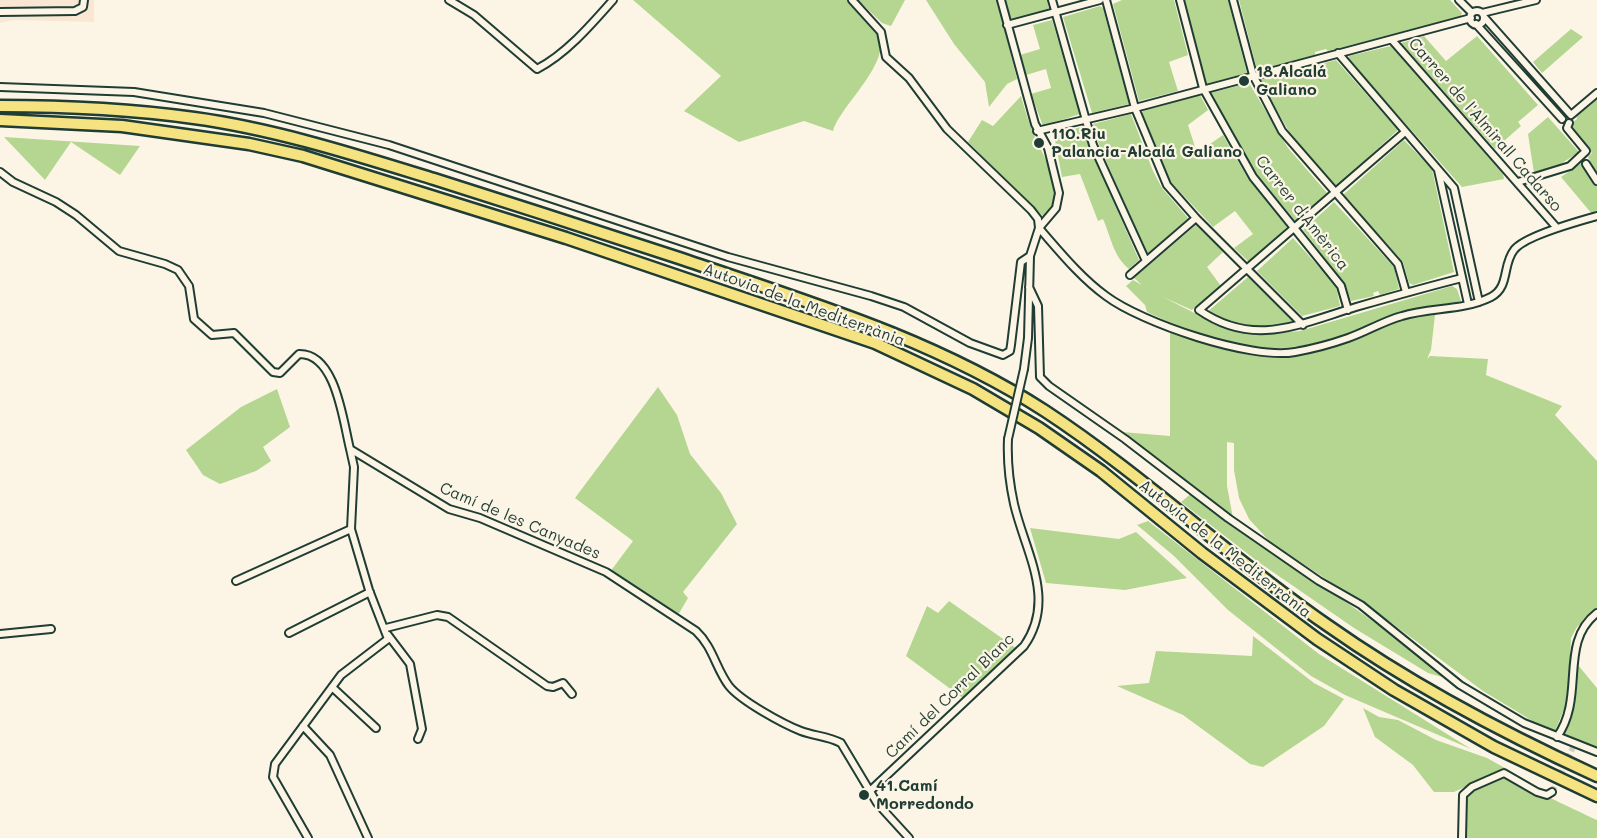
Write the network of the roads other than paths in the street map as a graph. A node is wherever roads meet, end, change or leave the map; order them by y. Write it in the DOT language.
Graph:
graph roads {
  1 [pos="84,0"];
  2 [pos="449,0"];
  3 [pos="613,0"];
  4 [pos="852,0"];
  5 [pos="1001,0"];
  6 [pos="1052,0"];
  7 [pos="1100,0"];
  8 [pos="1106,0"];
  9 [pos="1180,0"];
  10 [pos="1233,0"];
  11 [pos="1459,0"];
  12 [pos="1536,0"];
  13 [pos="0,12"];
  14 [pos="1056,12"];
  15 [pos="1483,15"];
  16 [pos="1472,16"];
  17 [pos="1007,24"];
  18 [pos="1476,24"];
  19 [pos="1392,40"];
  20 [pos="1338,53"];
  21 [pos="1253,75"];
  22 [pos="0,87"];
  23 [pos="1203,88"];
  24 [pos="1597,93"];
  25 [pos="0,106"];
  26 [pos="1135,108"];
  27 [pos="1571,115"];
  28 [pos="1087,119"];
  29 [pos="1562,119"];
  30 [pos="0,120"];
  31 [pos="1569,123"];
  32 [pos="1037,131"];
  33 [pos="1406,132"];
  34 [pos="1586,165"];
  35 [pos="1438,169"];
  36 [pos="0,172"];
  37 [pos="1597,181"];
  38 [pos="1518,182"];
  39 [pos="1335,194"];
  40 [pos="1597,216"];
  41 [pos="1196,218"];
  42 [pos="1039,228"];
  43 [pos="1557,228"];
  44 [pos="1295,229"];
  45 [pos="1029,256"];
  46 [pos="1146,261"];
  47 [pos="1247,269"];
  48 [pos="1130,275"];
  49 [pos="1462,278"];
  50 [pos="1029,287"];
  51 [pos="1406,292"];
  52 [pos="1479,302"];
  53 [pos="1468,304"];
  54 [pos="1348,310"];
  55 [pos="1303,325"];
  56 [pos="350,448"];
  57 [pos="351,529"];
  58 [pos="236,581"];
  59 [pos="370,592"];
  60 [pos="1597,613"];
  61 [pos="51,629"];
  62 [pos="387,631"];
  63 [pos="290,633"];
  64 [pos="0,634"];
  65 [pos="332,687"];
  66 [pos="572,694"];
  67 [pos="303,726"];
  68 [pos="376,728"];
  69 [pos="1557,737"];
  70 [pos="418,739"];
  71 [pos="1597,752"];
  72 [pos="1597,776"];
  73 [pos="870,791"];
  74 [pos="1552,792"];
  75 [pos="1597,795"];
  76 [pos="308,838"];
  77 [pos="368,838"];
  78 [pos="909,838"];
  79 [pos="1462,838"];
  1 -- 13 [label="street"];
  2 -- 3 [label="street"];
  4 -- 42 [label="street"];
  5 -- 17 [label="street"];
  6 -- 14 [label="street"];
  7 -- 14 [label="street"];
  8 -- 26 [label="street"];
  9 -- 23 [label="street, Carrer d'Amèrica"];
  10 -- 21 [label="street"];
  11 -- 16 [label="street"];
  12 -- 15 [label="street"];
  14 -- 17 [label="street"];
  14 -- 28 [label="street"];
  15 -- 16 [label="street"];
  15 -- 18 [label="street"];
  15 -- 27 [label="street"];
  16 -- 18 [label="street"];
  16 -- 19 [label="street"];
  17 -- 32 [label="street"];
  18 -- 29 [label="street"];
  19 -- 20 [label="street"];
  19 -- 38 [label="street, Carrer de l'Almirall Cadarso"];
  20 -- 21 [label="street"];
  20 -- 33 [label="street"];
  21 -- 23 [label="street"];
  21 -- 39 [label="street"];
  22 -- 45 [label="street"];
  23 -- 26 [label="street"];
  23 -- 44 [label="street, Carrer d'Amèrica"];
  24 -- 27 [label="street"];
  25 -- 72 [label="highway, Autovia de la Mediterrània"];
  26 -- 28 [label="street"];
  26 -- 41 [label="street"];
  27 -- 29 [label="street"];
  27 -- 31 [label="street"];
  28 -- 32 [label="street"];
  28 -- 46 [label="street"];
  29 -- 31 [label="street"];
  30 -- 75 [label="highway, Autovia de la Mediterrània"];
  31 -- 38 [label="street"];
  32 -- 42 [label="street"];
  33 -- 35 [label="street"];
  33 -- 39 [label="street"];
  34 -- 37 [label="street"];
  35 -- 49 [label="street"];
  35 -- 52 [label="street"];
  36 -- 56 [label="street"];
  38 -- 43 [label="street, Carrer de l'Almirall Cadarso"];
  39 -- 44 [label="street"];
  39 -- 51 [label="street"];
  40 -- 43 [label="street"];
  41 -- 46 [label="street"];
  41 -- 47 [label="street"];
  42 -- 45 [label="street"];
  42 -- 53 [label="street"];
  43 -- 52 [label="street"];
  44 -- 47 [label="street"];
  44 -- 54 [label="street, Carrer d'Amèrica"];
  45 -- 50 [label="street, Camí del Corral Blanc"];
  46 -- 48 [label="street"];
  47 -- 55 [label="street"];
  47 -- 55 [label="street"];
  49 -- 51 [label="street"];
  49 -- 53 [label="street"];
  50 -- 69 [label="street"];
  50 -- 73 [label="street, Camí del Corral Blanc, bridge"];
  51 -- 54 [label="street"];
  52 -- 53 [label="street"];
  54 -- 55 [label="street"];
  56 -- 57 [label="street"];
  56 -- 73 [label="street, Camí de les Canyades"];
  57 -- 58 [label="street"];
  57 -- 59 [label="street"];
  59 -- 62 [label="street"];
  59 -- 63 [label="street"];
  60 -- 69 [label="street"];
  61 -- 64 [label="street"];
  62 -- 65 [label="street"];
  62 -- 66 [label="street"];
  62 -- 70 [label="street"];
  65 -- 67 [label="street"];
  65 -- 68 [label="street"];
  67 -- 76 [label="street"];
  67 -- 77 [label="street"];
  69 -- 71 [label="street"];
  73 -- 78 [label="street, Camí de les Canyades"];
  74 -- 79 [label="street"];
}
